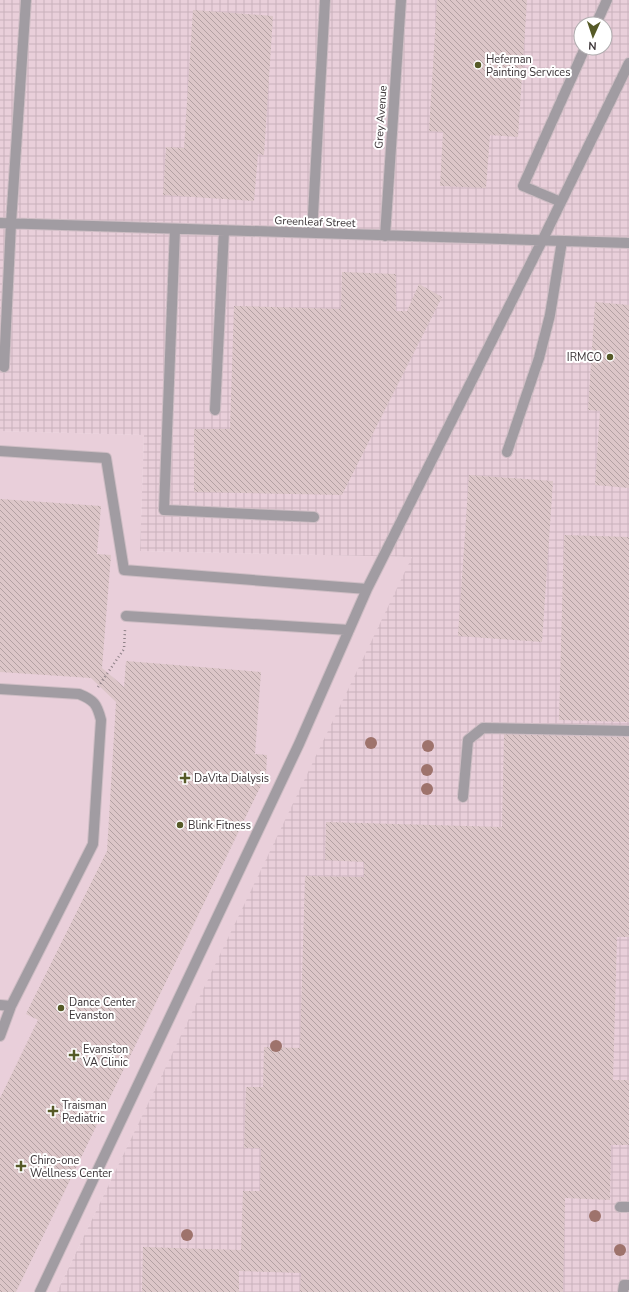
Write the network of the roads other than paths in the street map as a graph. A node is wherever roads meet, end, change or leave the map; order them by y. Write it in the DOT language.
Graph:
graph roads {
  1 [pos="26,0"];
  2 [pos="325,0"];
  3 [pos="401,0"];
  4 [pos="607,0"];
  5 [pos="600,16"];
  6 [pos="581,56"];
  7 [pos="629,63"];
  8 [pos="561,202"];
  9 [pos="0,223"];
  10 [pos="11,223"];
  11 [pos="175,229"];
  12 [pos="224,230"];
  13 [pos="312,234"];
  14 [pos="385,236"];
  15 [pos="542,241"];
  16 [pos="562,241"];
  17 [pos="629,243"];
  18 [pos="4,367"];
  19 [pos="216,410"];
  20 [pos="0,451"];
  21 [pos="507,452"];
  22 [pos="314,517"];
  23 [pos="367,589"];
  24 [pos="126,616"];
  25 [pos="349,630"];
  26 [pos="0,689"];
  27 [pos="629,731"];
  28 [pos="463,797"];
  29 [pos="0,1005"];
  30 [pos="11,1006"];
  31 [pos="0,1036"];
  32 [pos="629,1285"];
  33 [pos="40,1292"];
  34 [pos="623,1292"];
  1 -- 10 [label="street"];
  2 -- 13 [label="street"];
  3 -- 14 [label="street, Grey Avenue"];
  4 -- 5 [label="street"];
  6 -- 8 [label="street"];
  7 -- 8 [label="street"];
  8 -- 15 [label="street"];
  9 -- 10 [label="street, Greenleaf Street"];
  10 -- 11 [label="street, Greenleaf Street"];
  10 -- 18 [label="street"];
  11 -- 12 [label="street, Greenleaf Street"];
  11 -- 22 [label="street"];
  12 -- 13 [label="street, Greenleaf Street"];
  12 -- 19 [label="street"];
  13 -- 14 [label="street, Greenleaf Street"];
  14 -- 15 [label="street, Greenleaf Street"];
  15 -- 16 [label="street, Greenleaf Street"];
  15 -- 23 [label="street"];
  16 -- 17 [label="street, Greenleaf Street"];
  16 -- 21 [label="street"];
  20 -- 23 [label="street"];
  23 -- 25 [label="street"];
  24 -- 25 [label="street"];
  25 -- 33 [label="street"];
  26 -- 30 [label="street"];
  27 -- 28 [label="street"];
  29 -- 30 [label="street"];
  30 -- 31 [label="street"];
  32 -- 34 [label="street"];
}
